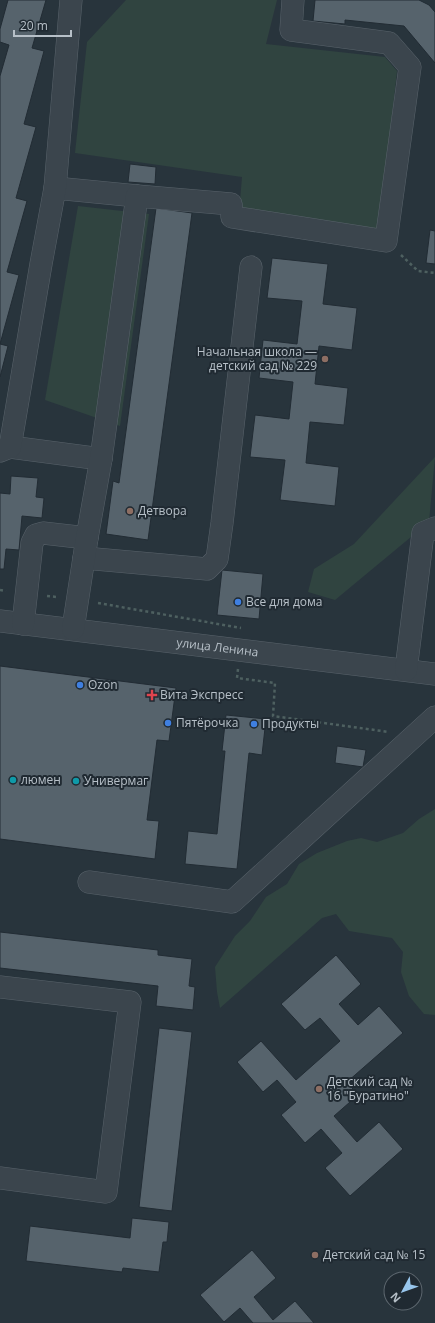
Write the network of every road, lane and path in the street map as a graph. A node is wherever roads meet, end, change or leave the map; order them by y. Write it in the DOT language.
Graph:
graph roads {
  1 [pos="71,0"];
  2 [pos="293,0"];
  3 [pos="55,188"];
  4 [pos="137,196"];
  5 [pos="386,241"];
  6 [pos="251,267"];
  7 [pos="435,273"];
  8 [pos="5,449"];
  9 [pos="101,459"];
  10 [pos="435,528"];
  11 [pos="85,548"];
  12 [pos="0,621"];
  13 [pos="22,624"];
  14 [pos="73,629"];
  15 [pos="406,670"];
  16 [pos="435,674"];
  17 [pos="435,717"];
  18 [pos="89,882"];
  19 [pos="0,987"];
  20 [pos="0,1178"];
  1 -- 3 [label="street"];
  2 -- 5 [label="street"];
  3 -- 4 [label="street"];
  3 -- 8 [label="street"];
  4 -- 5 [label="street"];
  4 -- 9 [label="street"];
  5 -- 7 [label="path"];
  6 -- 11 [label="street"];
  8 -- 9 [label="street"];
  9 -- 11 [label="street"];
  10 -- 15 [label="street"];
  11 -- 13 [label="street"];
  11 -- 14 [label="street"];
  12 -- 13 [label="street, улица Ленина"];
  13 -- 14 [label="street, улица Ленина"];
  14 -- 15 [label="street, улица Ленина"];
  15 -- 16 [label="street, улица Ленина"];
  17 -- 18 [label="street"];
  19 -- 20 [label="street"];
}
